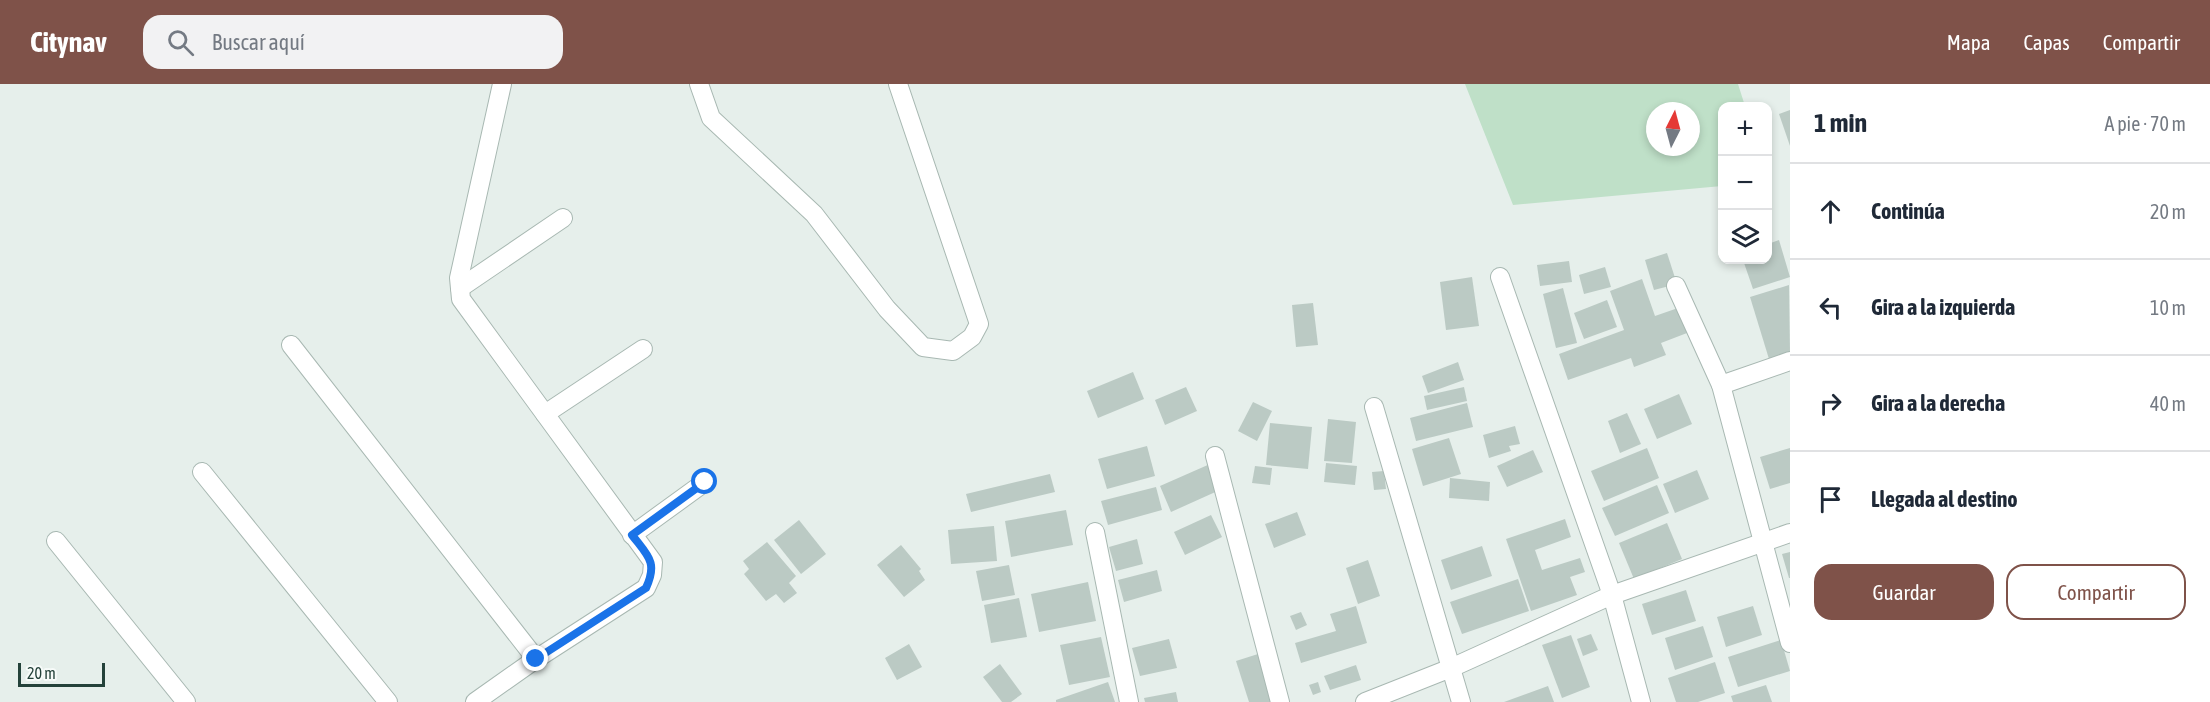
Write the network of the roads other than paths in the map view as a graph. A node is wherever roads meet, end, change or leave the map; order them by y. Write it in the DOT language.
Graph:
graph roads {
  1 [pos="502,84"];
  2 [pos="699,84"];
  3 [pos="898,84"];
  4 [pos="563,218"];
  5 [pos="1500,277"];
  6 [pos="1676,286"];
  7 [pos="460,288"];
  8 [pos="291,345"];
  9 [pos="643,349"];
  10 [pos="1790,361"];
  11 [pos="1721,385"];
  12 [pos="1374,407"];
  13 [pos="545,414"];
  14 [pos="1215,456"];
  15 [pos="202,472"];
  16 [pos="705,482"];
  17 [pos="1095,532"];
  18 [pos="1790,533"];
  19 [pos="632,535"];
  20 [pos="56,541"];
  21 [pos="1762,544"];
  22 [pos="1612,595"];
  23 [pos="1790,643"];
  24 [pos="536,659"];
  25 [pos="1451,668"];
  26 [pos="186,702"];
  27 [pos="388,702"];
  28 [pos="475,702"];
  29 [pos="1129,702"];
  30 [pos="1280,702"];
  31 [pos="1365,702"];
  32 [pos="1461,702"];
  33 [pos="1641,702"];
  1 -- 7 [label="street"];
  2 -- 3 [label="street"];
  4 -- 7 [label="street"];
  5 -- 22 [label="street"];
  6 -- 11 [label="street"];
  7 -- 13 [label="street"];
  8 -- 24 [label="street"];
  9 -- 13 [label="street"];
  10 -- 11 [label="street"];
  11 -- 21 [label="street"];
  12 -- 25 [label="street"];
  13 -- 19 [label="street"];
  14 -- 30 [label="street"];
  15 -- 27 [label="street"];
  16 -- 19 [label="street"];
  17 -- 29 [label="street"];
  18 -- 21 [label="street"];
  19 -- 24 [label="street"];
  20 -- 26 [label="street"];
  21 -- 22 [label="street"];
  21 -- 23 [label="street"];
  22 -- 25 [label="street"];
  22 -- 33 [label="street"];
  24 -- 28 [label="street"];
  25 -- 31 [label="street"];
  25 -- 32 [label="street"];
}
